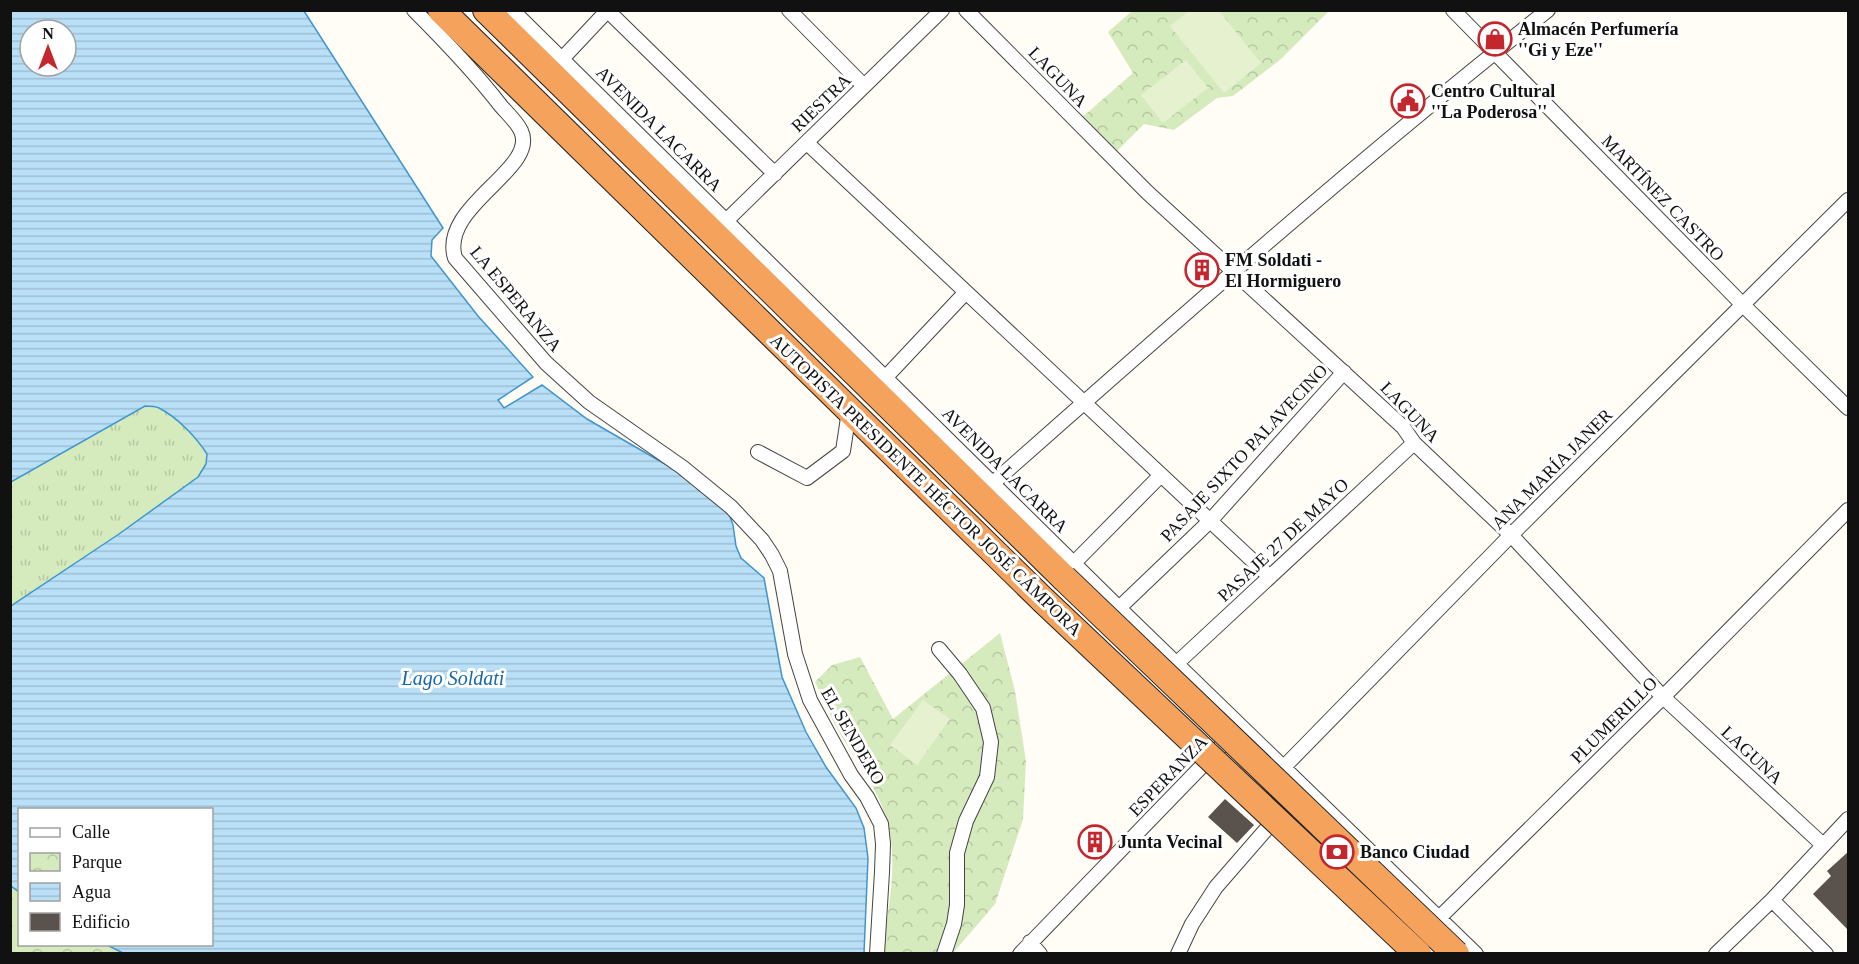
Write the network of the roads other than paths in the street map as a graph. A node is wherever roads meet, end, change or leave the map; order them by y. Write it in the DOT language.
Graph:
graph roads {
  1 [pos="414,10"];
  2 [pos="441,10"];
  3 [pos="486,10"];
  4 [pos="512,10"];
  5 [pos="789,10"];
  6 [pos="942,10"];
  7 [pos="966,10"];
  8 [pos="1453,10"];
  9 [pos="1548,10"];
  10 [pos="608,11"];
  11 [pos="1495,52"];
  12 [pos="562,59"];
  13 [pos="864,86"];
  14 [pos="807,143"];
  15 [pos="775,174"];
  16 [pos="1848,200"];
  17 [pos="726,221"];
  18 [pos="1235,271"];
  19 [pos="966,292"];
  20 [pos="1743,305"];
  21 [pos="1344,372"];
  22 [pos="885,378"];
  23 [pos="1084,402"];
  24 [pos="1848,408"];
  25 [pos="849,411"];
  26 [pos="1414,443"];
  27 [pos="758,452"];
  28 [pos="1161,475"];
  29 [pos="993,483"];
  30 [pos="1848,510"];
  31 [pos="1210,521"];
  32 [pos="1511,535"];
  33 [pos="762,540"];
  34 [pos="1069,571"];
  35 [pos="1270,577"];
  36 [pos="1119,608"];
  37 [pos="939,649"];
  38 [pos="1176,664"];
  39 [pos="1663,697"];
  40 [pos="1240,726"];
  41 [pos="1283,768"];
  42 [pos="1303,786"];
  43 [pos="1848,819"];
  44 [pos="1822,844"];
  45 [pos="1772,900"];
  46 [pos="1439,918"];
  47 [pos="1030,942"];
  48 [pos="877,954"];
  49 [pos="944,954"];
  50 [pos="1020,954"];
  51 [pos="1040,954"];
  52 [pos="1178,954"];
  53 [pos="1404,954"];
  54 [pos="1418,954"];
  55 [pos="1456,954"];
  56 [pos="1476,954"];
  57 [pos="1716,954"];
  58 [pos="1826,954"];
  1 -- 33 [label="street, LA ESPERANZA"];
  2 -- 25 [label="highway, AUTOPISTA PRESIDENTE HÉCTOR JOSÉ CÁMPORA"];
  3 -- 34 [label="highway, AUTOPISTA PRESIDENTE HÉCTOR JOSÉ CÁMPORA"];
  4 -- 12 [label="street, AVENIDA LACARRA"];
  5 -- 13 [label="street"];
  6 -- 13 [label="street, RIESTRA"];
  7 -- 18 [label="street, LAGUNA"];
  8 -- 11 [label="street, MARTÍNEZ CASTRO"];
  9 -- 11 [label="street"];
  10 -- 12 [label="street"];
  10 -- 15 [label="street"];
  11 -- 18 [label="street"];
  11 -- 20 [label="street, MARTÍNEZ CASTRO"];
  12 -- 17 [label="street, AVENIDA LACARRA"];
  13 -- 14 [label="street, RIESTRA"];
  14 -- 15 [label="street, RIESTRA"];
  14 -- 19 [label="street"];
  15 -- 17 [label="street, RIESTRA"];
  16 -- 20 [label="street, ANA MARÍA JANER"];
  17 -- 22 [label="street, AVENIDA LACARRA"];
  18 -- 21 [label="street, LAGUNA"];
  18 -- 23 [label="street"];
  19 -- 22 [label="street"];
  19 -- 23 [label="street"];
  20 -- 24 [label="street, MARTÍNEZ CASTRO"];
  20 -- 32 [label="street, ANA MARÍA JANER"];
  21 -- 26 [label="street, LAGUNA"];
  21 -- 31 [label="street, PASAJE SIXTO PALAVECINO"];
  22 -- 29 [label="street, AVENIDA LACARRA"];
  23 -- 28 [label="street"];
  23 -- 29 [label="street"];
  25 -- 27 [label="street"];
  25 -- 54 [label="highway, AUTOPISTA PRESIDENTE HÉCTOR JOSÉ CÁMPORA, bridge"];
  26 -- 32 [label="street, LAGUNA"];
  26 -- 35 [label="street, PASAJE 27 DE MAYO"];
  28 -- 31 [label="street"];
  28 -- 34 [label="street"];
  29 -- 34 [label="street, AVENIDA LACARRA"];
  30 -- 39 [label="street, PLUMERILLO"];
  31 -- 35 [label="street"];
  31 -- 36 [label="street, PASAJE SIXTO PALAVECINO"];
  32 -- 39 [label="street, LAGUNA"];
  32 -- 41 [label="street, ANA MARÍA JANER"];
  33 -- 48 [label="street, EL SENDERO"];
  34 -- 36 [label="street, AVENIDA LACARRA"];
  34 -- 55 [label="highway, AUTOPISTA PRESIDENTE HÉCTOR JOSÉ CÁMPORA, bridge"];
  35 -- 38 [label="street, PASAJE 27 DE MAYO"];
  36 -- 38 [label="street, AVENIDA LACARRA"];
  37 -- 49 [label="street"];
  38 -- 40 [label="street, AVENIDA LACARRA"];
  39 -- 44 [label="street, LAGUNA"];
  39 -- 46 [label="street, PLUMERILLO"];
  40 -- 41 [label="street, AVENIDA LACARRA"];
  40 -- 47 [label="street, ESPERANZA"];
  41 -- 42 [label="street, AVENIDA LACARRA"];
  42 -- 46 [label="street, AVENIDA LACARRA"];
  42 -- 52 [label="street"];
  43 -- 44 [label="street"];
  44 -- 45 [label="street"];
  45 -- 57 [label="street"];
  45 -- 58 [label="street"];
  46 -- 53 [label="street, PLUMERILLO"];
  46 -- 56 [label="street, AVENIDA LACARRA"];
  47 -- 50 [label="street, ESPERANZA"];
  47 -- 51 [label="street"];
}
